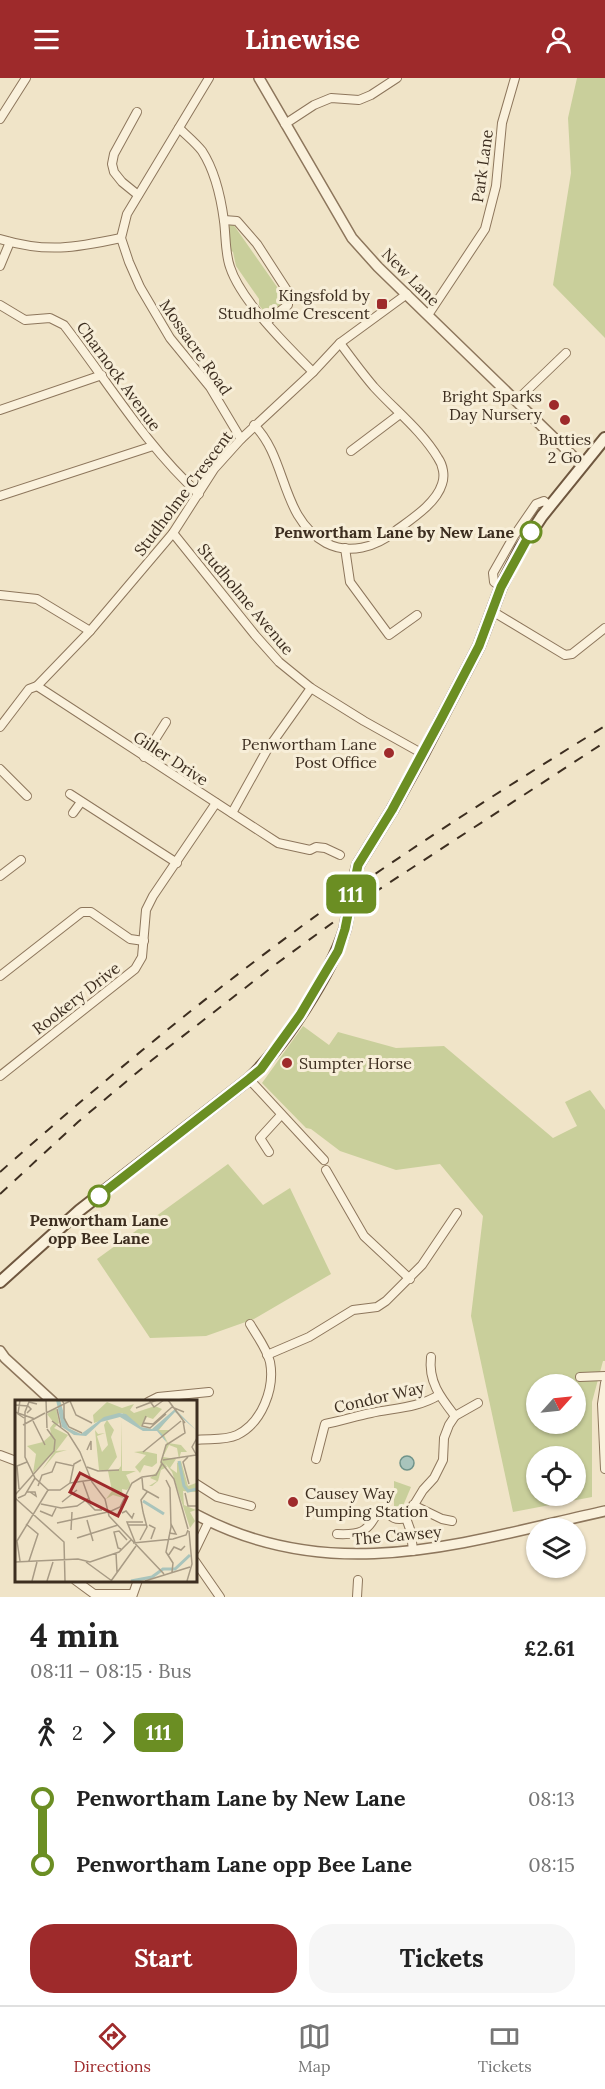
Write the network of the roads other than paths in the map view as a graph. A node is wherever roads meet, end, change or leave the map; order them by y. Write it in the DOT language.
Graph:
graph roads {
  1 [pos="26,78"];
  2 [pos="208,78"];
  3 [pos="259,78"];
  4 [pos="397,78"];
  5 [pos="515,78"];
  6 [pos="0,99"];
  7 [pos="8,106"];
  8 [pos="137,112"];
  9 [pos="0,119"];
  10 [pos="285,124"];
  11 [pos="179,128"];
  12 [pos="138,195"];
  13 [pos="224,220"];
  14 [pos="121,238"];
  15 [pos="0,239"];
  16 [pos="10,242"];
  17 [pos="0,266"];
  18 [pos="407,294"];
  19 [pos="0,304"];
  20 [pos="428,315"];
  21 [pos="266,322"];
  22 [pos="340,343"];
  23 [pos="566,353"];
  24 [pos="313,372"];
  25 [pos="102,375"];
  26 [pos="516,401"];
  27 [pos="0,410"];
  28 [pos="400,414"];
  29 [pos="254,425"];
  30 [pos="605,438"];
  31 [pos="241,439"];
  32 [pos="153,446"];
  33 [pos="351,451"];
  34 [pos="582,465"];
  35 [pos="199,494"];
  36 [pos="0,496"];
  37 [pos="173,533"];
  38 [pos="345,548"];
  39 [pos="0,595"];
  40 [pos="492,611"];
  41 [pos="417,615"];
  42 [pos="605,628"];
  43 [pos="90,631"];
  44 [pos="36,686"];
  45 [pos="311,688"];
  46 [pos="166,722"];
  47 [pos="0,726"];
  48 [pos="423,754"];
  49 [pos="144,757"];
  50 [pos="0,769"];
  51 [pos="70,794"];
  52 [pos="27,796"];
  53 [pos="81,802"];
  54 [pos="216,803"];
  55 [pos="73,813"];
  56 [pos="232,813"];
  57 [pos="340,855"];
  58 [pos="21,860"];
  59 [pos="177,863"];
  60 [pos="0,876"];
  61 [pos="144,941"];
  62 [pos="0,976"];
  63 [pos="0,1076"];
  64 [pos="249,1079"];
  65 [pos="281,1115"];
  66 [pos="269,1152"];
  67 [pos="324,1160"];
  68 [pos="326,1170"];
  69 [pos="444,1212"];
  70 [pos="410,1279"];
  71 [pos="0,1282"];
  72 [pos="250,1324"];
  73 [pos="2,1355"];
  74 [pos="267,1355"];
  75 [pos="431,1357"];
  76 [pos="605,1376"];
  77 [pos="586,1377"];
  78 [pos="605,1383"];
  79 [pos="209,1392"];
  80 [pos="439,1395"];
  81 [pos="51,1400"];
  82 [pos="152,1400"];
  83 [pos="478,1403"];
  84 [pos="455,1416"];
  85 [pos="196,1440"];
  86 [pos="0,1455"];
  87 [pos="316,1459"];
  88 [pos="15,1461"];
  89 [pos="605,1469"];
  90 [pos="196,1484"];
  91 [pos="413,1505"];
  92 [pos="251,1506"];
  93 [pos="605,1511"];
  94 [pos="196,1515"];
  95 [pos="406,1518"];
  96 [pos="208,1521"];
  97 [pos="452,1521"];
  98 [pos="337,1534"];
  99 [pos="196,1548"];
  100 [pos="413,1551"];
  101 [pos="196,1562"];
  102 [pos="358,1580"];
  103 [pos="76,1582"];
  104 [pos="138,1582"];
  105 [pos="132,1596"];
  106 [pos="220,1597"];
  107 [pos="357,1597"];
  1 -- 7 [label="street"];
  2 -- 11 [label="street"];
  3 -- 10 [label="street, New Lane"];
  4 -- 10 [label="street"];
  5 -- 20 [label="street, Park Lane"];
  6 -- 7 [label="street"];
  7 -- 9 [label="street"];
  8 -- 12 [label="street"];
  10 -- 18 [label="street, New Lane"];
  11 -- 12 [label="street"];
  11 -- 13 [label="street"];
  12 -- 14 [label="street"];
  13 -- 21 [label="street"];
  13 -- 21 [label="street"];
  14 -- 16 [label="street"];
  14 -- 31 [label="street, Mossacre Road"];
  15 -- 16 [label="street"];
  16 -- 17 [label="street"];
  18 -- 20 [label="street, New Lane"];
  18 -- 22 [label="street, Studholme Crescent"];
  19 -- 25 [label="street, Charnock Avenue"];
  20 -- 26 [label="street, New Lane"];
  21 -- 24 [label="street"];
  22 -- 24 [label="street, Studholme Crescent"];
  22 -- 28 [label="street"];
  23 -- 26 [label="street"];
  24 -- 29 [label="street, Studholme Crescent"];
  25 -- 27 [label="street"];
  25 -- 32 [label="street, Charnock Avenue"];
  26 -- 34 [label="street, New Lane"];
  28 -- 33 [label="street"];
  28 -- 38 [label="street"];
  29 -- 31 [label="street, Studholme Crescent"];
  29 -- 38 [label="street"];
  30 -- 34 [label="main road"];
  31 -- 35 [label="street, Studholme Crescent"];
  32 -- 35 [label="street, Charnock Avenue"];
  32 -- 36 [label="street"];
  34 -- 40 [label="main road"];
  35 -- 37 [label="street, Studholme Crescent"];
  37 -- 43 [label="street, Studholme Crescent"];
  37 -- 45 [label="street, Studholme Avenue"];
  38 -- 41 [label="street"];
  39 -- 43 [label="street"];
  40 -- 42 [label="street"];
  40 -- 48 [label="main road"];
  43 -- 44 [label="street, Studholme Crescent"];
  44 -- 47 [label="street, Studholme Crescent"];
  44 -- 49 [label="street, Giller Drive"];
  45 -- 48 [label="street, Studholme Avenue"];
  45 -- 56 [label="street"];
  46 -- 49 [label="street"];
  48 -- 64 [label="main road, bridge"];
  49 -- 54 [label="street, Giller Drive"];
  50 -- 52 [label="street"];
  51 -- 53 [label="street"];
  53 -- 55 [label="street"];
  53 -- 59 [label="street"];
  54 -- 56 [label="street, Giller Drive"];
  54 -- 59 [label="street, Rookery Drive"];
  56 -- 57 [label="street, Giller Drive"];
  58 -- 60 [label="street"];
  59 -- 61 [label="street, Rookery Drive"];
  61 -- 62 [label="street"];
  61 -- 63 [label="street, Rookery Drive"];
  64 -- 65 [label="street"];
  64 -- 71 [label="main road"];
  65 -- 66 [label="street"];
  65 -- 67 [label="street"];
  68 -- 70 [label="street"];
  69 -- 70 [label="street"];
  70 -- 74 [label="street"];
  72 -- 74 [label="street"];
  73 -- 81 [label="street"];
  74 -- 85 [label="street"];
  75 -- 80 [label="street"];
  76 -- 77 [label="street"];
  78 -- 89 [label="street"];
  79 -- 82 [label="street"];
  80 -- 84 [label="street"];
  80 -- 87 [label="street, Condor Way"];
  83 -- 84 [label="street"];
  84 -- 91 [label="street"];
  86 -- 88 [label="street"];
  90 -- 92 [label="street"];
  91 -- 95 [label="street"];
  91 -- 97 [label="street"];
  93 -- 100 [label="street, The Cawsey"];
  94 -- 96 [label="street, The Cawsey"];
  95 -- 98 [label="street"];
  95 -- 100 [label="street"];
  96 -- 99 [label="street"];
  96 -- 100 [label="street, The Cawsey"];
  101 -- 106 [label="street"];
  102 -- 107 [label="street"];
  103 -- 105 [label="street"];
  104 -- 105 [label="street"];
}
